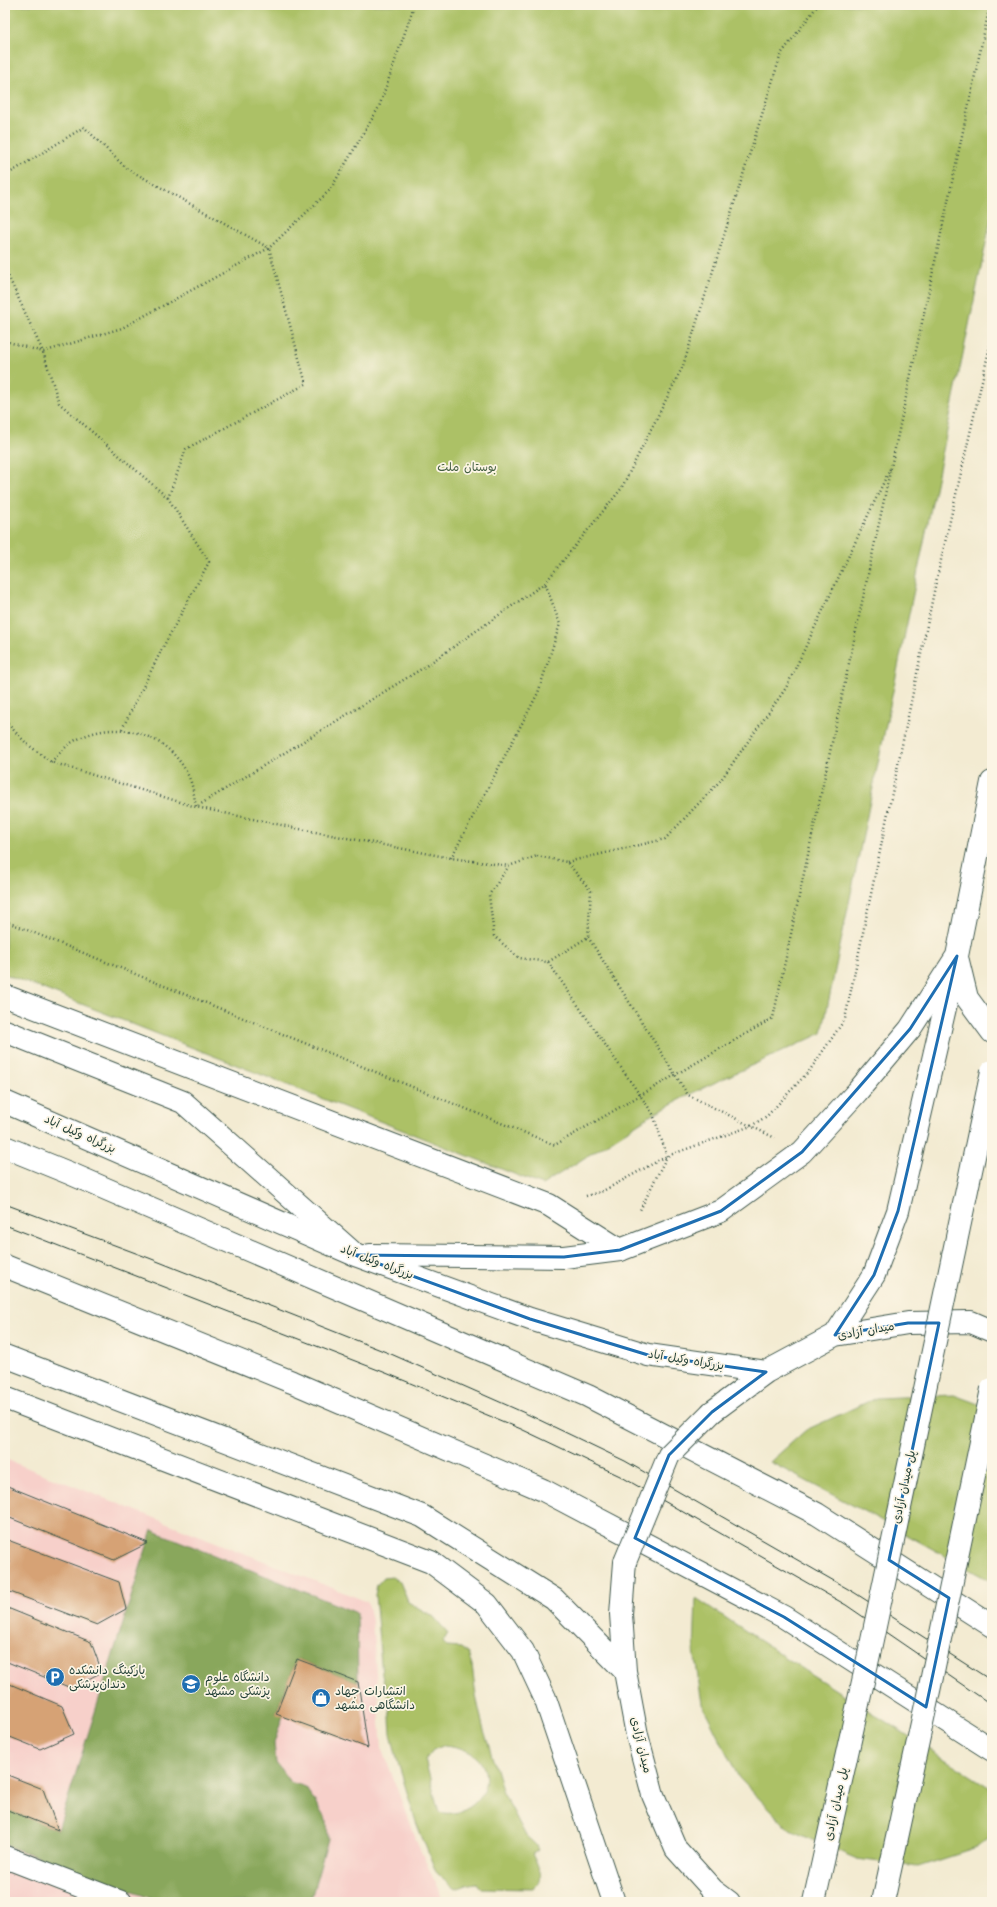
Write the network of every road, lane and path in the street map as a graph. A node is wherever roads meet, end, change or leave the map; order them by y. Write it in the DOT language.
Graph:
graph roads {
  1 [pos="413,5"];
  2 [pos="818,5"];
  3 [pos="990,5"];
  4 [pos="5,176"];
  5 [pos="268,248"];
  6 [pos="5,269"];
  7 [pos="992,337"];
  8 [pos="5,341"];
  9 [pos="43,352"];
  10 [pos="892,463"];
  11 [pos="168,498"];
  12 [pos="545,583"];
  13 [pos="5,721"];
  14 [pos="122,729"];
  15 [pos="51,762"];
  16 [pos="992,782"];
  17 [pos="196,808"];
  18 [pos="451,858"];
  19 [pos="567,862"];
  20 [pos="509,866"];
  21 [pos="5,921"];
  22 [pos="588,937"];
  23 [pos="956,956"];
  24 [pos="548,962"];
  25 [pos="5,996"];
  26 [pos="5,1031"];
  27 [pos="992,1032"];
  28 [pos="992,1071"];
  29 [pos="675,1075"];
  30 [pos="641,1095"];
  31 [pos="5,1102"];
  32 [pos="750,1126"];
  33 [pos="5,1147"];
  34 [pos="802,1152"];
  35 [pos="667,1156"];
  36 [pos="549,1205"];
  37 [pos="620,1250"];
  38 [pos="355,1255"];
  39 [pos="5,1266"];
  40 [pos="992,1331"];
  41 [pos="835,1335"];
  42 [pos="5,1356"];
  43 [pos="766,1372"];
  44 [pos="992,1389"];
  45 [pos="5,1398"];
  46 [pos="992,1626"];
  47 [pos="625,1671"];
  48 [pos="992,1750"];
  49 [pos="5,1857"];
  50 [pos="83,1895"];
  51 [pos="718,1898"];
  52 [pos="121,1902"];
  53 [pos="614,1902"];
  54 [pos="814,1902"];
  55 [pos="882,1902"];
  1 -- 5 [label="path"];
  2 -- 12 [label="path"];
  3 -- 10 [label="path"];
  4 -- 5 [label="path"];
  5 -- 9 [label="path"];
  5 -- 11 [label="path"];
  6 -- 9 [label="path"];
  7 -- 32 [label="path"];
  8 -- 9 [label="path"];
  9 -- 11 [label="path"];
  10 -- 19 [label="path"];
  10 -- 29 [label="path"];
  11 -- 14 [label="path"];
  12 -- 17 [label="path"];
  12 -- 18 [label="path"];
  13 -- 15 [label="path"];
  14 -- 15 [label="path"];
  14 -- 17 [label="path"];
  15 -- 17 [label="path"];
  16 -- 23 [label="main road"];
  17 -- 18 [label="path"];
  18 -- 20 [label="path"];
  19 -- 20 [label="path"];
  19 -- 22 [label="path"];
  20 -- 24 [label="path"];
  21 -- 30 [label="path"];
  22 -- 24 [label="path"];
  22 -- 29 [label="path"];
  23 -- 27 [label="main road"];
  23 -- 34 [label="main road"];
  23 -- 41 [label="main road"];
  24 -- 30 [label="path"];
  25 -- 36 [label="main road"];
  26 -- 38 [label="main road"];
  28 -- 54 [label="main road, پل میدان آزادی, bridge"];
  29 -- 30 [label="path"];
  29 -- 32 [label="path"];
  30 -- 35 [label="path"];
  31 -- 38 [label="main road, بزرگراه وکیل آباد"];
  32 -- 34 [label="path"];
  32 -- 35 [label="path"];
  33 -- 46 [label="main road"];
  34 -- 37 [label="main road"];
  35 -- 36 [label="path"];
  35 -- 37 [label="path"];
  36 -- 37 [label="main road"];
  37 -- 38 [label="main road"];
  38 -- 43 [label="main road, بزرگراه وکیل آباد"];
  39 -- 48 [label="main road"];
  40 -- 41 [label="main road, میدان آزادی"];
  41 -- 43 [label="main road, میدان آزادی"];
  42 -- 47 [label="main road"];
  43 -- 47 [label="main road, میدان آزادی, bridge"];
  44 -- 55 [label="main road, bridge"];
  45 -- 53 [label="main road"];
  47 -- 51 [label="main road, میدان آزادی"];
  49 -- 50 [label="main road"];
  50 -- 52 [label="main road"];
}
